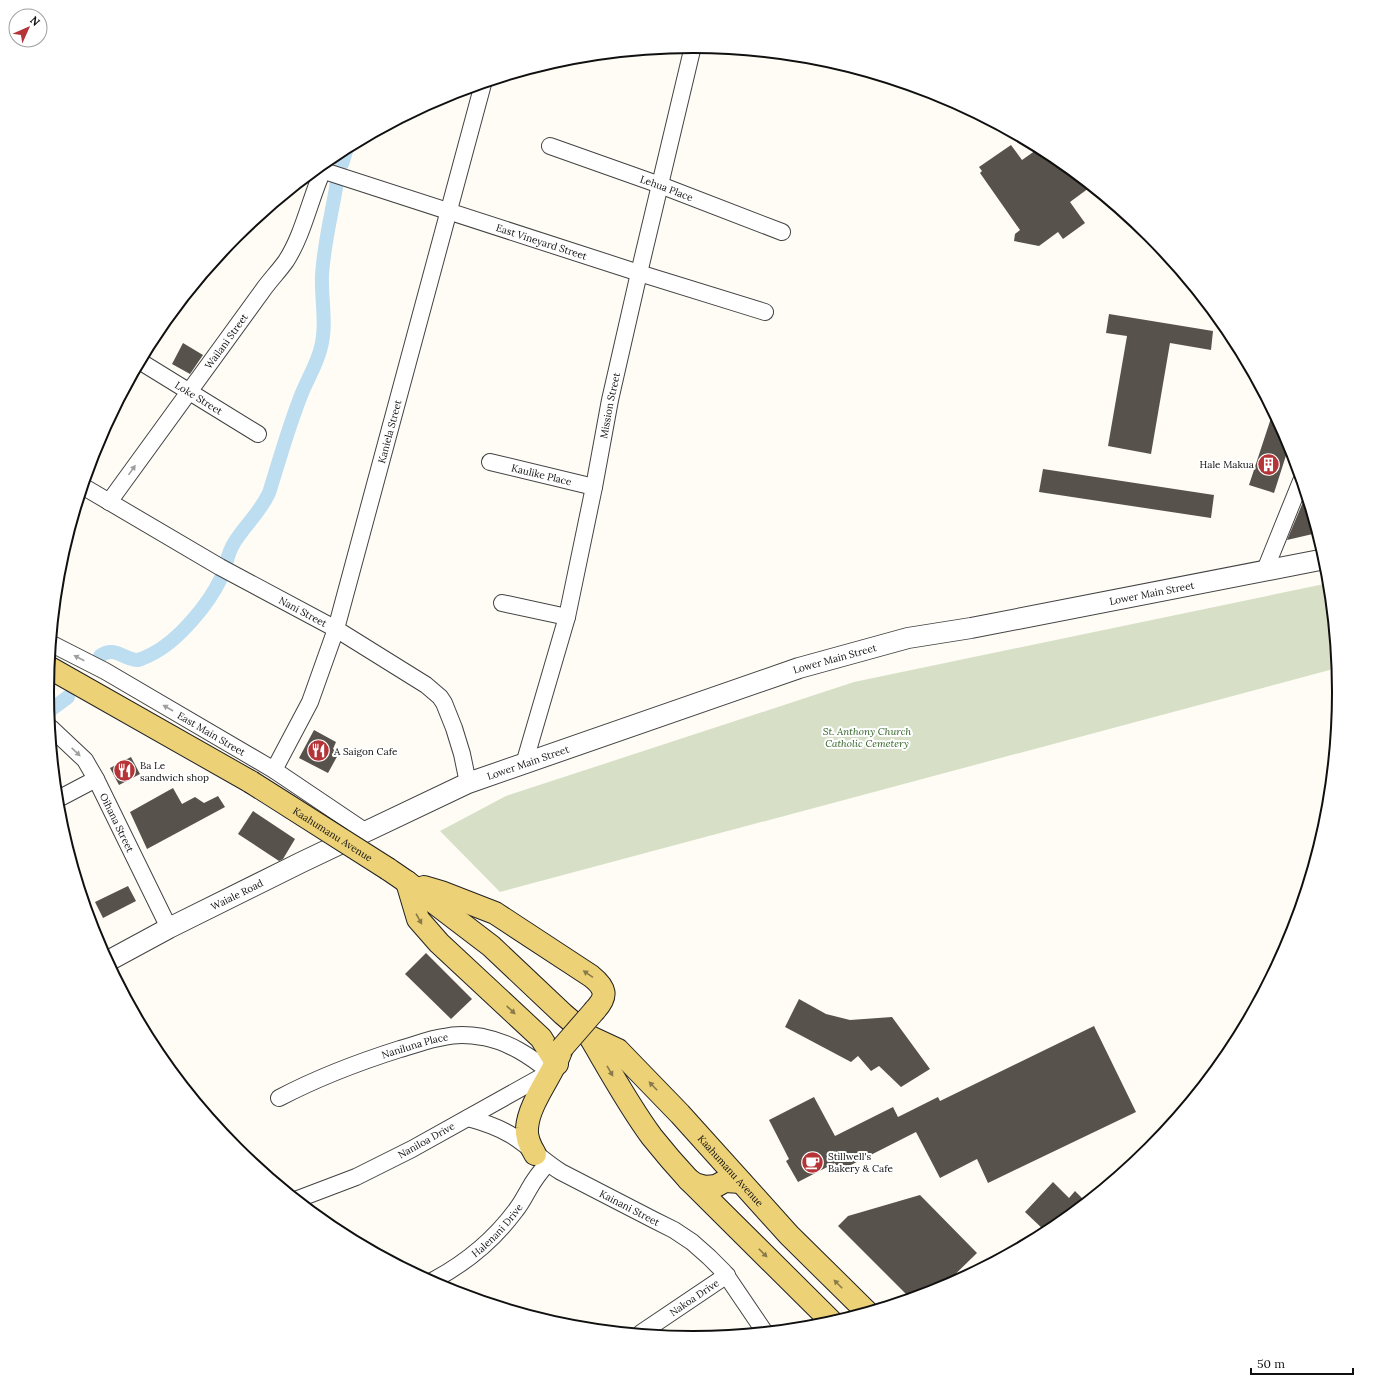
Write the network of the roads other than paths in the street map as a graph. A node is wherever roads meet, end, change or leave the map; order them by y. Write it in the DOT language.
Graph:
graph roads {
  1 [pos="691,53"];
  2 [pos="482,89"];
  3 [pos="550,146"];
  4 [pos="325,170"];
  5 [pos="319,175"];
  6 [pos="660,185"];
  7 [pos="449,212"];
  8 [pos="782,232"];
  9 [pos="639,273"];
  10 [pos="765,312"];
  11 [pos="145,364"];
  12 [pos="189,392"];
  13 [pos="258,434"];
  14 [pos="490,462"];
  15 [pos="1299,486"];
  16 [pos="594,487"];
  17 [pos="87,489"];
  18 [pos="109,502"];
  19 [pos="1318,559"];
  20 [pos="1265,570"];
  21 [pos="502,603"];
  22 [pos="567,617"];
  23 [pos="336,629"];
  24 [pos="56,646"];
  25 [pos="55,671"];
  26 [pos="56,733"];
  27 [pos="524,764"];
  28 [pos="274,770"];
  29 [pos="96,779"];
  30 [pos="468,783"];
  31 [pos="64,796"];
  32 [pos="366,832"];
  33 [pos="407,882"];
  34 [pos="169,928"];
  35 [pos="113,959"];
  36 [pos="590,1037"];
  37 [pos="556,1061"];
  38 [pos="279,1098"];
  39 [pos="468,1118"];
  40 [pos="541,1159"];
  41 [pos="689,1180"];
  42 [pos="741,1182"];
  43 [pos="303,1197"];
  44 [pos="735,1226"];
  45 [pos="727,1275"];
  46 [pos="439,1278"];
  47 [pos="862,1308"];
  48 [pos="827,1317"];
  49 [pos="762,1327"];
  50 [pos="646,1329"];
  1 -- 6 [label="street, Mission Street"];
  2 -- 7 [label="street, Kaniela Street"];
  3 -- 6 [label="street, Lehua Place"];
  4 -- 7 [label="street, East Vineyard Street"];
  5 -- 12 [label="street, Wailani Street"];
  6 -- 8 [label="street, Lehua Place"];
  6 -- 9 [label="street, Mission Street"];
  7 -- 9 [label="street, East Vineyard Street"];
  7 -- 23 [label="street, Kaniela Street"];
  9 -- 10 [label="street, East Vineyard Street"];
  9 -- 16 [label="street, Mission Street"];
  11 -- 12 [label="street, Loke Street"];
  12 -- 13 [label="street, Loke Street"];
  18 -- 12 [label="street, Wailani Street, one-way"];
  14 -- 16 [label="street, Kaulike Place"];
  15 -- 20 [label="street"];
  16 -- 22 [label="street, Mission Street"];
  17 -- 18 [label="street, Nani Street"];
  18 -- 23 [label="street, Nani Street"];
  19 -- 20 [label="street, Lower Main Street"];
  20 -- 27 [label="street, Lower Main Street"];
  21 -- 22 [label="street"];
  22 -- 27 [label="street, Mission Street"];
  23 -- 28 [label="street, Kaniela Street"];
  23 -- 30 [label="street, Nani Street"];
  28 -- 24 [label="street, East Main Street, one-way"];
  25 -- 33 [label="main road, Kaahumanu Avenue, bridge"];
  26 -- 29 [label="street, Oihana Street, one-way"];
  27 -- 30 [label="street, Lower Main Street"];
  28 -- 32 [label="street, East Main Street"];
  29 -- 31 [label="street"];
  29 -- 34 [label="street, Oihana Street"];
  30 -- 32 [label="street, Lower Main Street"];
  32 -- 34 [label="street, Waiale Road"];
  33 -- 36 [label="main road, Kaahumanu Avenue"];
  33 -- 37 [label="main road, one-way"];
  37 -- 33 [label="main road, one-way, bridge"];
  34 -- 35 [label="street, Waiale Road"];
  36 -- 41 [label="main road, Kaahumanu Avenue, one-way"];
  42 -- 36 [label="main road, Kaahumanu Avenue, one-way"];
  37 -- 38 [label="street, Naniluna Place"];
  37 -- 39 [label="street, Naniloa Drive"];
  37 -- 40 [label="main road"];
  39 -- 40 [label="street, Kainani Street"];
  39 -- 43 [label="street, Naniloa Drive"];
  40 -- 45 [label="street, Kainani Street"];
  40 -- 46 [label="street, Halenani Drive"];
  41 -- 42 [label="main road"];
  41 -- 44 [label="main road, Kaahumanu Avenue"];
  42 -- 44 [label="main road"];
  47 -- 42 [label="main road, Kaahumanu Avenue, one-way"];
  44 -- 48 [label="main road, Kaahumanu Avenue, one-way"];
  45 -- 49 [label="street, Kainani Street"];
  45 -- 50 [label="street, Nakoa Drive"];
}
